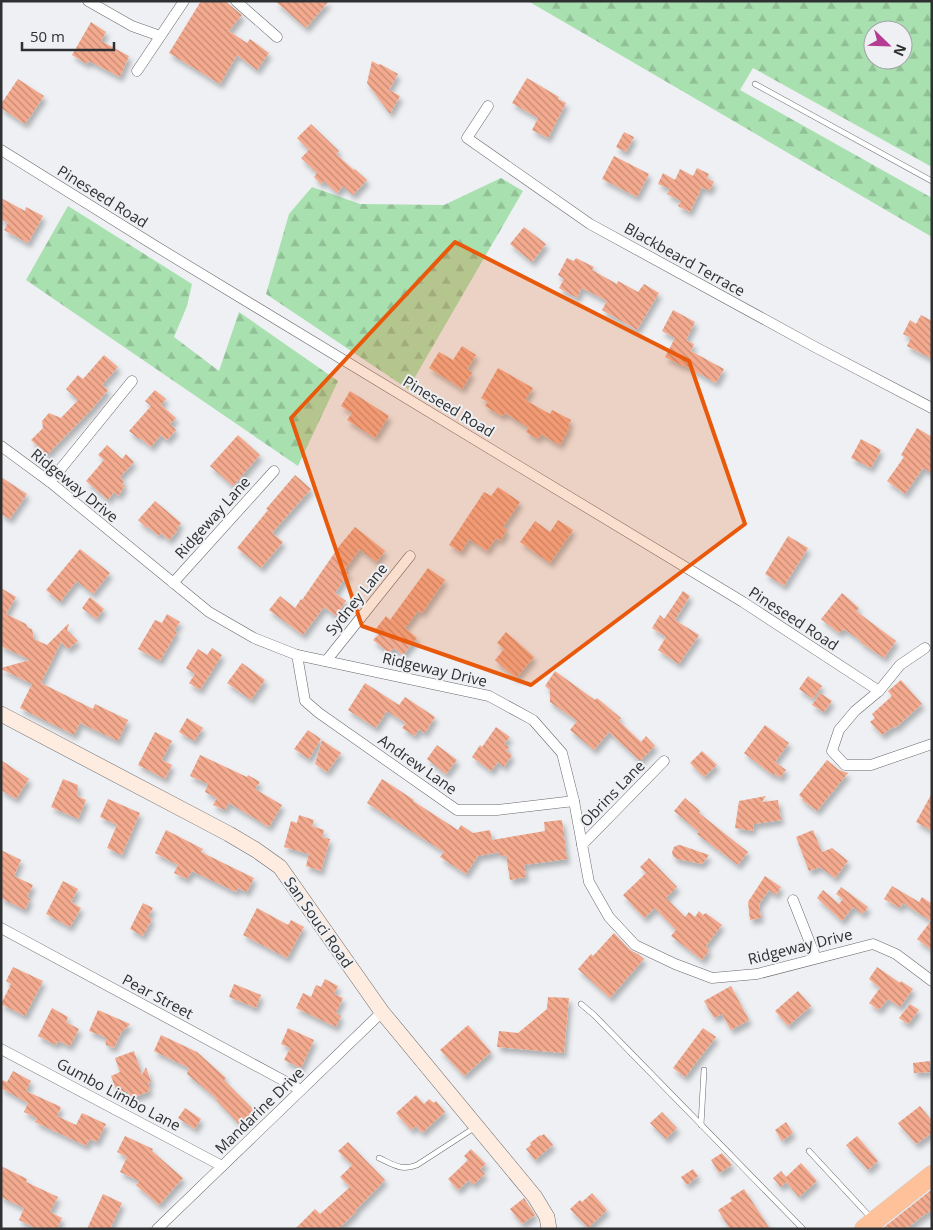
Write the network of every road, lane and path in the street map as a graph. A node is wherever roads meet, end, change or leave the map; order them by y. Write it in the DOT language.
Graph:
graph roads {
  1 [pos="88,1"];
  2 [pos="184,1"];
  3 [pos="236,1"];
  4 [pos="160,36"];
  5 [pos="277,37"];
  6 [pos="138,71"];
  7 [pos="755,84"];
  8 [pos="488,106"];
  9 [pos="1,150"];
  10 [pos="932,181"];
  11 [pos="132,381"];
  12 [pos="932,408"];
  13 [pos="1,446"];
  14 [pos="274,471"];
  15 [pos="50,482"];
  16 [pos="410,556"];
  17 [pos="173,584"];
  18 [pos="925,648"];
  19 [pos="297,654"];
  20 [pos="326,661"];
  21 [pos="879,691"];
  22 [pos="1,714"];
  23 [pos="932,744"];
  24 [pos="664,761"];
  25 [pos="574,801"];
  26 [pos="582,845"];
  27 [pos="793,900"];
  28 [pos="1,928"];
  29 [pos="816,958"];
  30 [pos="932,981"];
  31 [pos="581,1004"];
  32 [pos="382,1012"];
  33 [pos="1,1049"];
  34 [pos="704,1070"];
  35 [pos="301,1090"];
  36 [pos="701,1125"];
  37 [pos="477,1126"];
  38 [pos="809,1151"];
  39 [pos="380,1158"];
  40 [pos="222,1166"];
  41 [pos="932,1175"];
  42 [pos="869,1225"];
  43 [pos="157,1229"];
  44 [pos="549,1229"];
  45 [pos="803,1229"];
  1 -- 4 [label="street"];
  2 -- 4 [label="street"];
  3 -- 5 [label="street"];
  4 -- 6 [label="street"];
  7 -- 10 [label="lane"];
  8 -- 12 [label="street, Blackbeard Terrace"];
  9 -- 21 [label="street, Pineseed Road"];
  11 -- 15 [label="street"];
  13 -- 15 [label="street, Ridgeway Drive"];
  14 -- 17 [label="street, Ridgeway Lane"];
  15 -- 17 [label="street, Ridgeway Drive"];
  16 -- 20 [label="street, Sydney Lane"];
  17 -- 19 [label="street, Ridgeway Drive"];
  18 -- 21 [label="street"];
  19 -- 20 [label="street, Ridgeway Drive"];
  19 -- 25 [label="street, Andrew Lane"];
  20 -- 25 [label="street, Ridgeway Drive"];
  21 -- 23 [label="street"];
  22 -- 32 [label="street, San Souci Road"];
  24 -- 26 [label="street, Obrins Lane"];
  25 -- 26 [label="street, Ridgeway Drive"];
  26 -- 29 [label="street, Ridgeway Drive"];
  27 -- 29 [label="street"];
  28 -- 35 [label="street, Pear Street"];
  29 -- 30 [label="street, Ridgeway Drive"];
  31 -- 36 [label="lane"];
  32 -- 35 [label="street, Mandarine Drive"];
  32 -- 37 [label="street, San Souci Road"];
  33 -- 40 [label="street, Gumbo Limbo Lane"];
  34 -- 36 [label="lane"];
  35 -- 40 [label="street, Mandarine Drive"];
  36 -- 45 [label="lane"];
  37 -- 39 [label="lane"];
  37 -- 44 [label="street, San Souci Road"];
  38 -- 42 [label="lane"];
  40 -- 43 [label="street, Mandarine Drive"];
  41 -- 42 [label="highway"];
}
